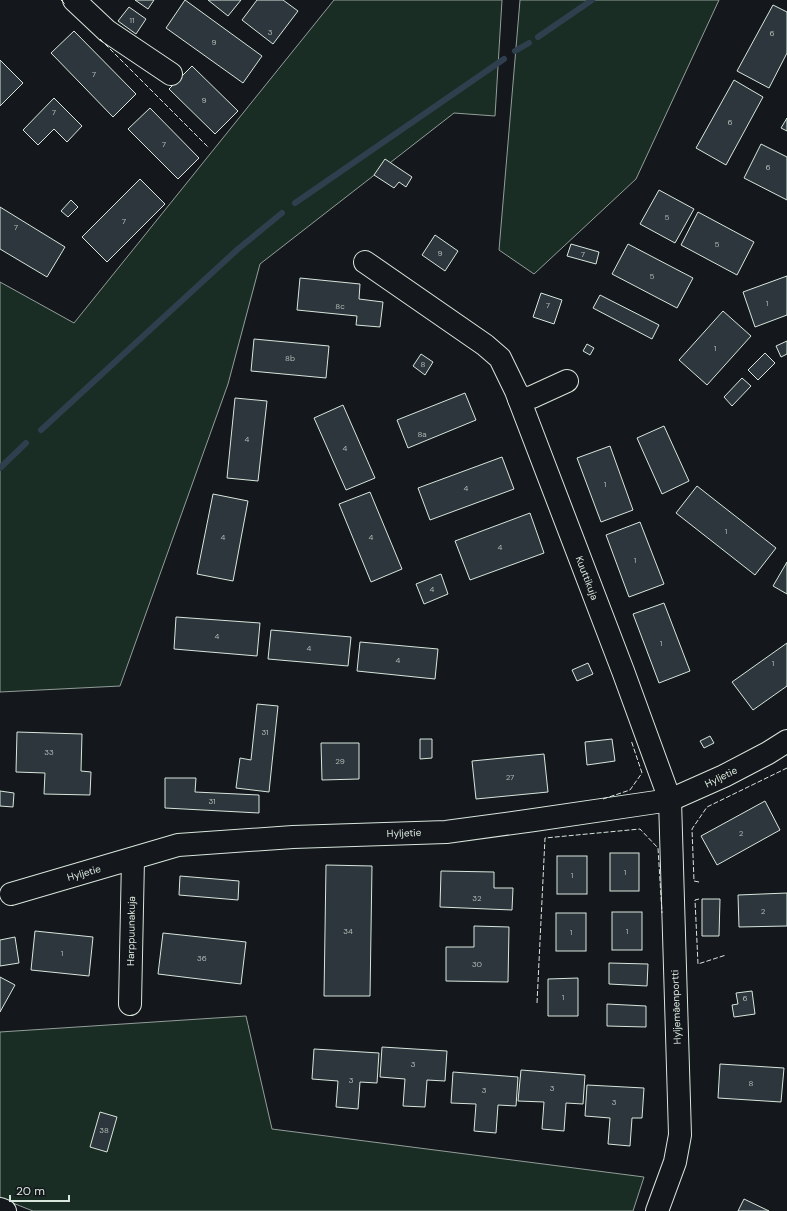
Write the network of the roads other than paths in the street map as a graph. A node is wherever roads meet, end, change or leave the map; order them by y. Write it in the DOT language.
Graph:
graph roads {
  1 [pos="74,0"];
  2 [pos="171,74"];
  3 [pos="365,262"];
  4 [pos="567,381"];
  5 [pos="519,399"];
  6 [pos="787,741"];
  7 [pos="670,800"];
  8 [pos="133,859"];
  9 [pos="11,894"];
  10 [pos="130,1004"];
  11 [pos="0,1209"];
  12 [pos="5,1211"];
  13 [pos="657,1211"];
  1 -- 2 [label="street"];
  3 -- 5 [label="street, Kuuttikuja"];
  4 -- 5 [label="street"];
  5 -- 7 [label="street, Kuuttikuja"];
  6 -- 7 [label="street, Hyljetie"];
  7 -- 8 [label="street, Hyljetie"];
  7 -- 13 [label="street, Hyljemäenportti"];
  8 -- 9 [label="street, Hyljetie"];
  8 -- 10 [label="street, Harppuunakuja"];
  11 -- 12 [label="street"];
}
